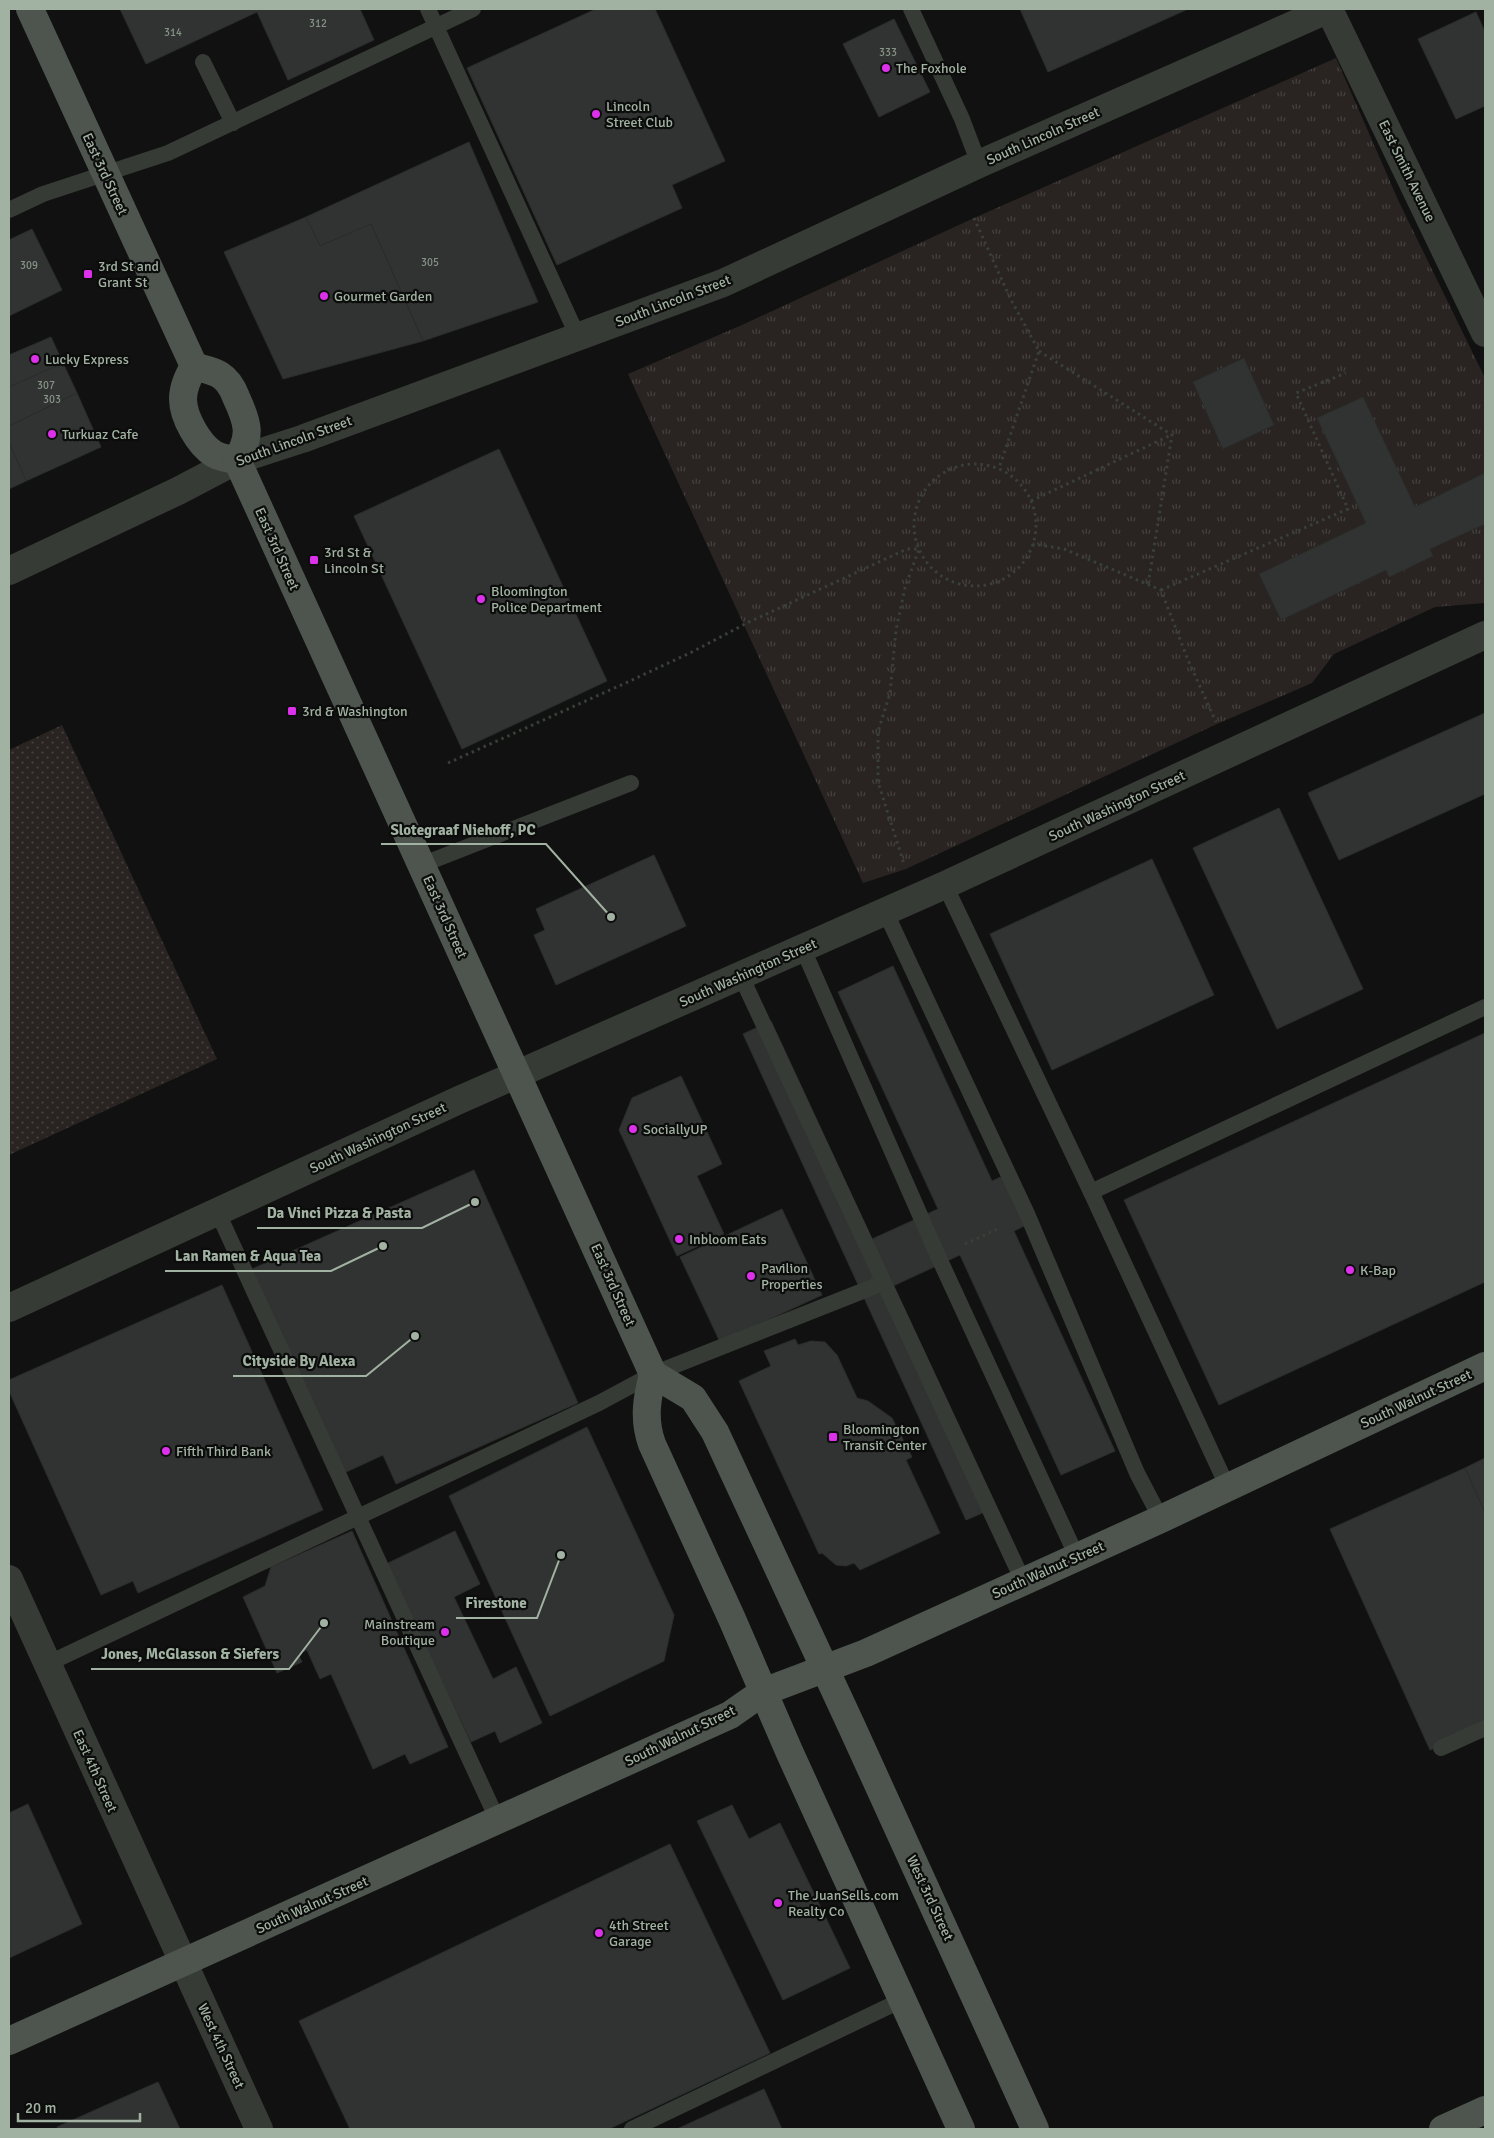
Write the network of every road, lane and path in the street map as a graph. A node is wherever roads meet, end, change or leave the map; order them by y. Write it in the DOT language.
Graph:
graph roads {
  1 [pos="30,9"];
  2 [pos="428,9"];
  3 [pos="473,9"];
  4 [pos="911,9"];
  5 [pos="1329,9"];
  6 [pos="437,27"];
  7 [pos="203,62"];
  8 [pos="233,123"];
  9 [pos="979,164"];
  10 [pos="105,173"];
  11 [pos="9,210"];
  12 [pos="974,218"];
  13 [pos="1485,333"];
  14 [pos="578,337"];
  15 [pos="1039,351"];
  16 [pos="194,366"];
  17 [pos="1346,373"];
  18 [pos="1172,435"];
  19 [pos="237,460"];
  20 [pos="999,468"];
  21 [pos="1031,501"];
  22 [pos="1033,547"];
  23 [pos="920,549"];
  24 [pos="9,571"];
  25 [pos="1148,585"];
  26 [pos="1161,590"];
  27 [pos="1485,635"];
  28 [pos="1217,724"];
  29 [pos="448,763"];
  30 [pos="631,783"];
  31 [pos="421,865"];
  32 [pos="945,886"];
  33 [pos="915,898"];
  34 [pos="885,911"];
  35 [pos="803,949"];
  36 [pos="742,976"];
  37 [pos="1485,1007"];
  38 [pos="516,1075"];
  39 [pos="1091,1192"];
  40 [pos="218,1213"];
  41 [pos="1028,1216"];
  42 [pos="938,1256"];
  43 [pos="883,1283"];
  44 [pos="9,1308"];
  45 [pos="1485,1366"];
  46 [pos="653,1374"];
  47 [pos="1228,1488"];
  48 [pos="359,1518"];
  49 [pos="1161,1519"];
  50 [pos="1077,1557"];
  51 [pos="9,1579"];
  52 [pos="1023,1581"];
  53 [pos="47,1664"];
  54 [pos="823,1668"];
  55 [pos="763,1692"];
  56 [pos="1485,1728"];
  57 [pos="1441,1748"];
  58 [pos="498,1821"];
  59 [pos="182,1962"];
  60 [pos="902,2000"];
  61 [pos="9,2041"];
  62 [pos="1485,2110"];
  63 [pos="259,2129"];
  64 [pos="632,2129"];
  65 [pos="961,2129"];
  66 [pos="1035,2129"];
  67 [pos="1443,2129"];
  1 -- 10 [label="main road, East 3rd Street"];
  2 -- 6 [label="lane"];
  3 -- 6 [label="lane"];
  4 -- 9 [label="lane"];
  5 -- 9 [label="street, South Lincoln Street"];
  5 -- 13 [label="street, East Smith Avenue"];
  6 -- 8 [label="lane"];
  6 -- 14 [label="lane"];
  7 -- 8 [label="lane"];
  8 -- 10 [label="lane"];
  9 -- 14 [label="street, South Lincoln Street"];
  10 -- 11 [label="lane"];
  10 -- 16 [label="main road, East 3rd Street"];
  12 -- 15 [label="path"];
  14 -- 19 [label="street, South Lincoln Street"];
  15 -- 18 [label="path"];
  15 -- 20 [label="path"];
  16 -- 19 [label="main road"];
  16 -- 19 [label="main road"];
  17 -- 26 [label="path"];
  18 -- 21 [label="path"];
  18 -- 25 [label="path"];
  19 -- 24 [label="street, South Lincoln Street"];
  19 -- 31 [label="main road, East 3rd Street"];
  20 -- 21 [label="path"];
  20 -- 23 [label="path"];
  21 -- 22 [label="path"];
  22 -- 23 [label="path"];
  22 -- 25 [label="path"];
  23 -- 29 [label="path"];
  23 -- 33 [label="path"];
  25 -- 26 [label="path"];
  26 -- 28 [label="path"];
  27 -- 32 [label="street, South Washington Street"];
  30 -- 31 [label="lane"];
  31 -- 38 [label="main road, East 3rd Street"];
  32 -- 33 [label="street, South Washington Street"];
  32 -- 39 [label="lane"];
  33 -- 34 [label="street, South Washington Street"];
  34 -- 35 [label="street, South Washington Street"];
  34 -- 41 [label="lane"];
  35 -- 36 [label="street, South Washington Street"];
  35 -- 42 [label="lane"];
  36 -- 38 [label="street, South Washington Street"];
  36 -- 43 [label="lane"];
  37 -- 39 [label="lane"];
  38 -- 40 [label="street, South Washington Street"];
  38 -- 46 [label="main road, East 3rd Street"];
  39 -- 47 [label="lane"];
  40 -- 44 [label="street, South Washington Street"];
  40 -- 48 [label="lane"];
  41 -- 42 [label="path"];
  41 -- 49 [label="lane"];
  42 -- 50 [label="lane"];
  43 -- 46 [label="lane"];
  43 -- 52 [label="lane"];
  45 -- 47 [label="main road, South Walnut Street"];
  46 -- 48 [label="lane"];
  46 -- 54 [label="main road"];
  46 -- 55 [label="main road"];
  47 -- 49 [label="main road, South Walnut Street"];
  48 -- 53 [label="lane"];
  48 -- 58 [label="lane"];
  49 -- 50 [label="main road, South Walnut Street"];
  50 -- 52 [label="main road, South Walnut Street"];
  51 -- 53 [label="street, East 4th Street"];
  52 -- 54 [label="main road, South Walnut Street"];
  53 -- 59 [label="street, East 4th Street"];
  54 -- 55 [label="main road, South Walnut Street"];
  54 -- 66 [label="main road, West 3rd Street"];
  55 -- 58 [label="main road, South Walnut Street"];
  55 -- 60 [label="main road"];
  56 -- 57 [label="lane"];
  58 -- 59 [label="main road, South Walnut Street"];
  59 -- 61 [label="main road, South Walnut Street"];
  59 -- 63 [label="street, West 4th Street"];
  60 -- 64 [label="lane"];
  60 -- 65 [label="main road"];
  62 -- 67 [label="main road"];
}
